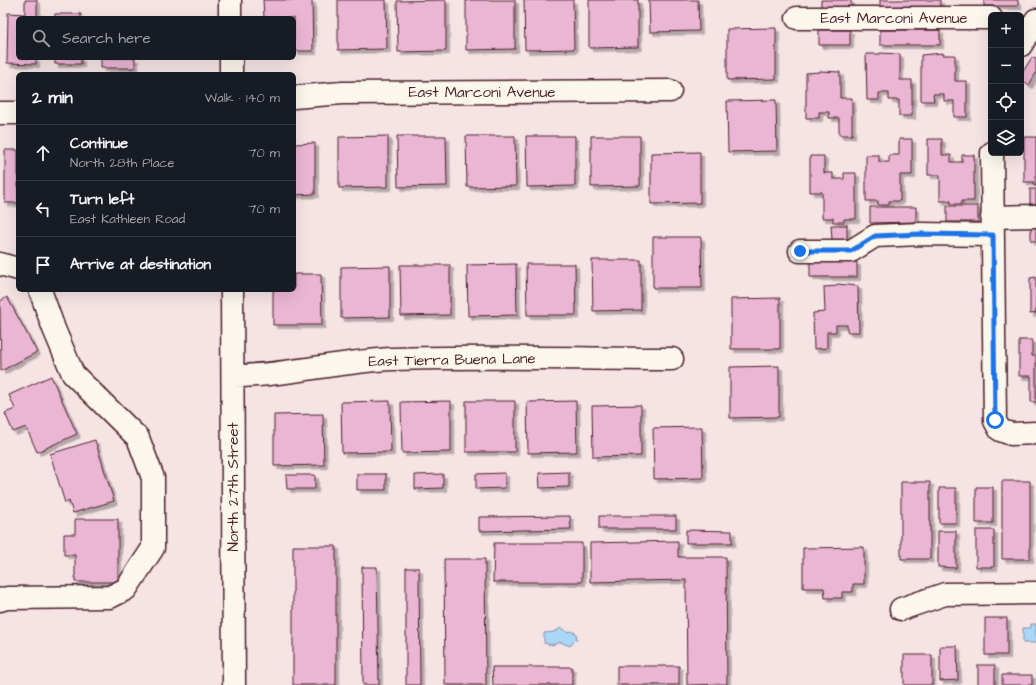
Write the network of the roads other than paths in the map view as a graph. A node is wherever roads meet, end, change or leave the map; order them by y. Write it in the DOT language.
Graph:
graph roads {
  1 [pos="230,0"];
  2 [pos="230,16"];
  3 [pos="797,18"];
  4 [pos="988,18"];
  5 [pos="1024,18"];
  6 [pos="1036,19"];
  7 [pos="1024,40"];
  8 [pos="231,60"];
  9 [pos="231,72"];
  10 [pos="670,91"];
  11 [pos="296,97"];
  12 [pos="0,113"];
  13 [pos="16,113"];
  14 [pos="992,156"];
  15 [pos="1036,216"];
  16 [pos="992,226"];
  17 [pos="800,251"];
  18 [pos="0,264"];
  19 [pos="16,268"];
  20 [pos="41,292"];
  21 [pos="232,292"];
  22 [pos="672,359"];
  23 [pos="233,376"];
  24 [pos="1036,433"];
  25 [pos="1036,593"];
  26 [pos="0,600"];
  27 [pos="901,609"];
  28 [pos="234,685"];
  1 -- 2 [label="street"];
  3 -- 4 [label="street, East Marconi Avenue"];
  5 -- 6 [label="street"];
  6 -- 7 [label="street"];
  8 -- 9 [label="street"];
  10 -- 11 [label="street, East Marconi Avenue"];
  12 -- 13 [label="street"];
  14 -- 16 [label="street"];
  15 -- 16 [label="street"];
  16 -- 17 [label="street"];
  16 -- 24 [label="street"];
  18 -- 19 [label="street"];
  20 -- 26 [label="street"];
  21 -- 23 [label="street, North 27th Street"];
  22 -- 23 [label="street, East Tierra Buena Lane"];
  23 -- 28 [label="street, North 27th Street"];
  25 -- 27 [label="street"];
}
